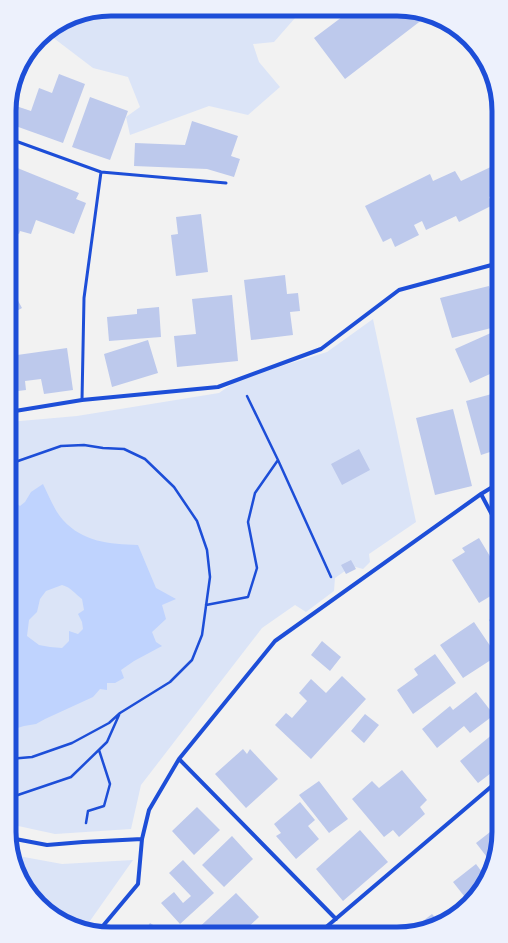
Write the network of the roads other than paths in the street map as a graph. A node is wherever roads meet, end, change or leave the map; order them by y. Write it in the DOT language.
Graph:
graph roads {
  1 [pos="16,141"];
  2 [pos="101,172"];
  3 [pos="226,183"];
  4 [pos="492,265"];
  5 [pos="82,400"];
  6 [pos="16,411"];
  7 [pos="492,487"];
  8 [pos="481,494"];
  9 [pos="492,515"];
  10 [pos="179,759"];
  11 [pos="492,786"];
  12 [pos="17,839"];
  13 [pos="142,839"];
  14 [pos="336,918"];
  15 [pos="103,926"];
  16 [pos="326,927"];
  1 -- 2 [label="lane"];
  2 -- 3 [label="lane"];
  2 -- 5 [label="lane"];
  4 -- 5 [label="street"];
  5 -- 6 [label="street"];
  7 -- 8 [label="street"];
  8 -- 9 [label="street"];
  8 -- 10 [label="street"];
  10 -- 13 [label="street"];
  10 -- 14 [label="street"];
  11 -- 14 [label="street"];
  12 -- 13 [label="street"];
  13 -- 15 [label="street"];
  14 -- 16 [label="street"];
}
